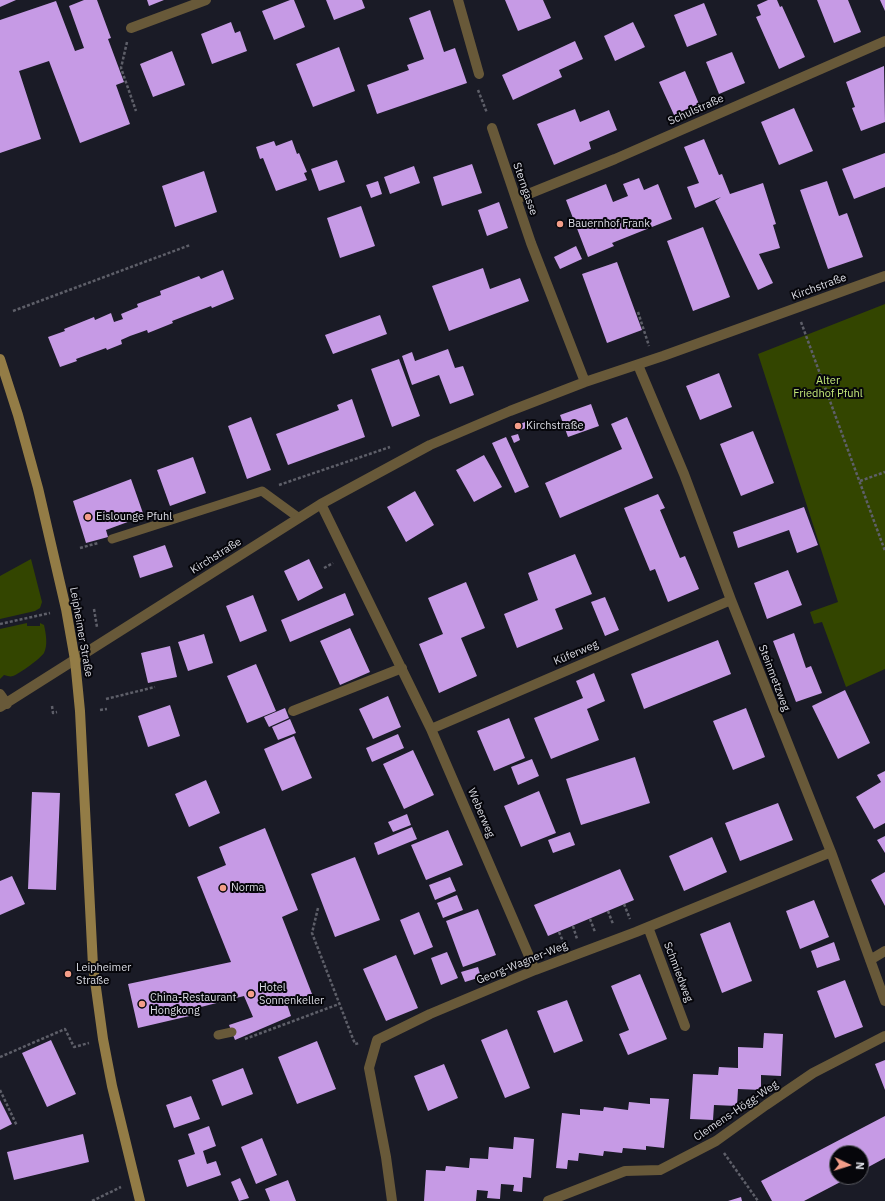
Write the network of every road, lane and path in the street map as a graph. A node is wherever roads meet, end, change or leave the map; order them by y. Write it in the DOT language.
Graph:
graph roads {
  1 [pos="206,0"];
  2 [pos="458,0"];
  3 [pos="130,28"];
  4 [pos="885,41"];
  5 [pos="479,74"];
  6 [pos="136,111"];
  7 [pos="492,128"];
  8 [pos="516,199"];
  9 [pos="190,245"];
  10 [pos="885,276"];
  11 [pos="13,311"];
  12 [pos="638,312"];
  13 [pos="806,335"];
  14 [pos="0,358"];
  15 [pos="654,359"];
  16 [pos="638,365"];
  17 [pos="585,382"];
  18 [pos="392,446"];
  19 [pos="885,472"];
  20 [pos="860,481"];
  21 [pos="262,491"];
  22 [pos="321,504"];
  23 [pos="299,518"];
  24 [pos="112,539"];
  25 [pos="885,551"];
  26 [pos="731,600"];
  27 [pos="48,614"];
  28 [pos="0,624"];
  29 [pos="75,660"];
  30 [pos="402,668"];
  31 [pos="156,687"];
  32 [pos="0,694"];
  33 [pos="106,698"];
  34 [pos="3,706"];
  35 [pos="52,706"];
  36 [pos="107,709"];
  37 [pos="100,710"];
  38 [pos="293,711"];
  39 [pos="57,712"];
  40 [pos="431,728"];
  41 [pos="831,852"];
  42 [pos="318,908"];
  43 [pos="648,927"];
  44 [pos="885,951"];
  45 [pos="870,960"];
  46 [pos="536,970"];
  47 [pos="885,1000"];
  48 [pos="339,1004"];
  49 [pos="685,1026"];
  50 [pos="232,1032"];
  51 [pos="218,1035"];
  52 [pos="885,1036"];
  53 [pos="103,1039"];
  54 [pos="378,1040"];
  55 [pos="239,1041"];
  56 [pos="0,1057"];
  57 [pos="0,1090"];
  58 [pos="17,1126"];
  59 [pos="716,1141"];
  60 [pos="135,1183"];
  61 [pos="92,1201"];
  62 [pos="140,1201"];
  63 [pos="392,1201"];
  64 [pos="548,1201"];
  65 [pos="758,1201"];
  1 -- 3 [label="street"];
  2 -- 5 [label="street"];
  3 -- 6 [label="path"];
  4 -- 8 [label="street, Schulstraße"];
  5 -- 7 [label="path"];
  7 -- 8 [label="street, Sterngasse"];
  8 -- 17 [label="street, Sterngasse"];
  9 -- 11 [label="path"];
  10 -- 15 [label="street, Kirchstraße"];
  12 -- 15 [label="path"];
  13 -- 20 [label="path"];
  14 -- 29 [label="main road, Leipheimer Straße"];
  15 -- 16 [label="street, Kirchstraße"];
  16 -- 17 [label="street, Kirchstraße"];
  16 -- 26 [label="street, Steinmetzweg"];
  17 -- 22 [label="street, Kirchstraße"];
  18 -- 21 [label="path"];
  19 -- 20 [label="path"];
  20 -- 25 [label="path"];
  21 -- 23 [label="lane"];
  21 -- 24 [label="lane"];
  22 -- 23 [label="street, Kirchstraße"];
  22 -- 30 [label="street, Weberweg"];
  23 -- 29 [label="street, Kirchstraße"];
  26 -- 40 [label="street, Küferweg"];
  26 -- 41 [label="street, Steinmetzweg"];
  27 -- 28 [label="path"];
  29 -- 34 [label="street, Kirchstraße"];
  29 -- 53 [label="main road, Leipheimer Straße"];
  30 -- 38 [label="street"];
  30 -- 40 [label="street, Weberweg"];
  31 -- 33 [label="path"];
  32 -- 34 [label="street"];
  35 -- 39 [label="path"];
  36 -- 37 [label="path"];
  40 -- 46 [label="street, Weberweg"];
  41 -- 43 [label="street, Georg-Wagner-Weg"];
  41 -- 45 [label="street, Steinmetzweg"];
  42 -- 48 [label="path"];
  43 -- 46 [label="street, Georg-Wagner-Weg"];
  43 -- 49 [label="street, Schmiedweg"];
  44 -- 45 [label="street"];
  45 -- 47 [label="street, Steinmetzweg"];
  46 -- 54 [label="street, Georg-Wagner-Weg"];
  48 -- 54 [label="path"];
  48 -- 55 [label="path"];
  50 -- 51 [label="lane"];
  52 -- 59 [label="street, Clemens-Högg-Weg"];
  53 -- 56 [label="path"];
  53 -- 60 [label="main road, Leipheimer Straße"];
  54 -- 63 [label="street"];
  57 -- 58 [label="path"];
  59 -- 64 [label="street, Clemens-Högg-Weg"];
  59 -- 65 [label="path"];
  60 -- 61 [label="path"];
  60 -- 62 [label="main road, Leipheimer Straße"];
}
